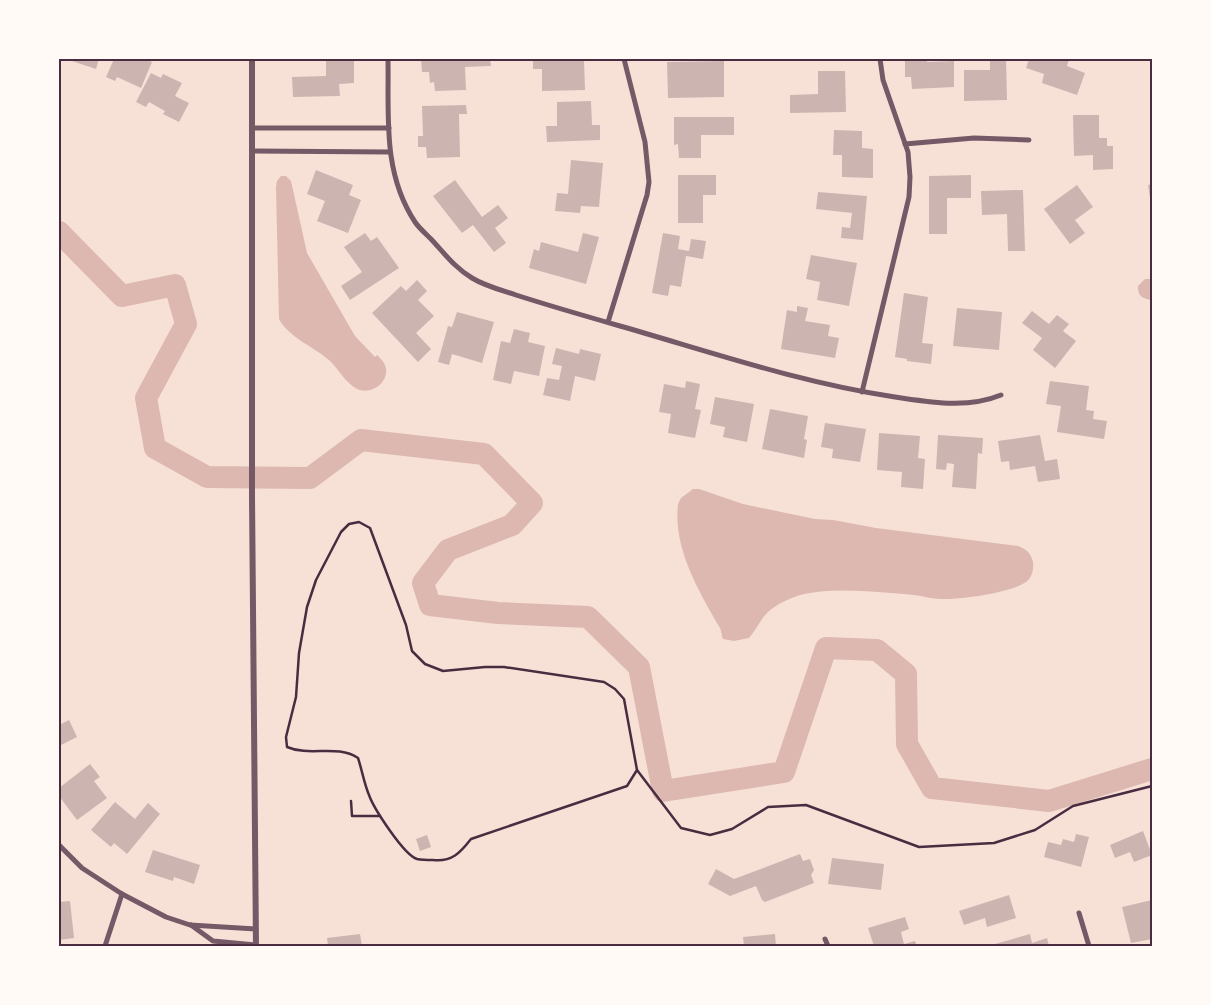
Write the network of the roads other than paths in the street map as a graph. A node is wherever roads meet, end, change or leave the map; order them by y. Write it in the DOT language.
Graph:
graph roads {
  1 [pos="252,59"];
  2 [pos="388,59"];
  3 [pos="624,59"];
  4 [pos="880,59"];
  5 [pos="252,128"];
  6 [pos="389,128"];
  7 [pos="1029,140"];
  8 [pos="905,144"];
  9 [pos="252,151"];
  10 [pos="390,152"];
  11 [pos="608,322"];
  12 [pos="862,392"];
  13 [pos="1001,395"];
  14 [pos="59,845"];
  15 [pos="122,894"];
  16 [pos="1079,913"];
  17 [pos="190,925"];
  18 [pos="256,929"];
  19 [pos="825,939"];
  20 [pos="105,946"];
  21 [pos="256,946"];
  22 [pos="828,946"];
  23 [pos="1089,946"];
  1 -- 5 [label="street"];
  2 -- 6 [label="street"];
  3 -- 11 [label="street"];
  4 -- 8 [label="street"];
  5 -- 6 [label="street"];
  5 -- 9 [label="street"];
  6 -- 10 [label="street"];
  7 -- 8 [label="street"];
  8 -- 12 [label="street"];
  9 -- 10 [label="street"];
  9 -- 18 [label="street"];
  10 -- 11 [label="street"];
  11 -- 12 [label="street"];
  12 -- 13 [label="street"];
  14 -- 15 [label="street"];
  15 -- 17 [label="street"];
  15 -- 20 [label="street"];
  16 -- 23 [label="street"];
  17 -- 18 [label="street"];
  17 -- 21 [label="street"];
  18 -- 21 [label="street"];
  19 -- 22 [label="street"];
}
